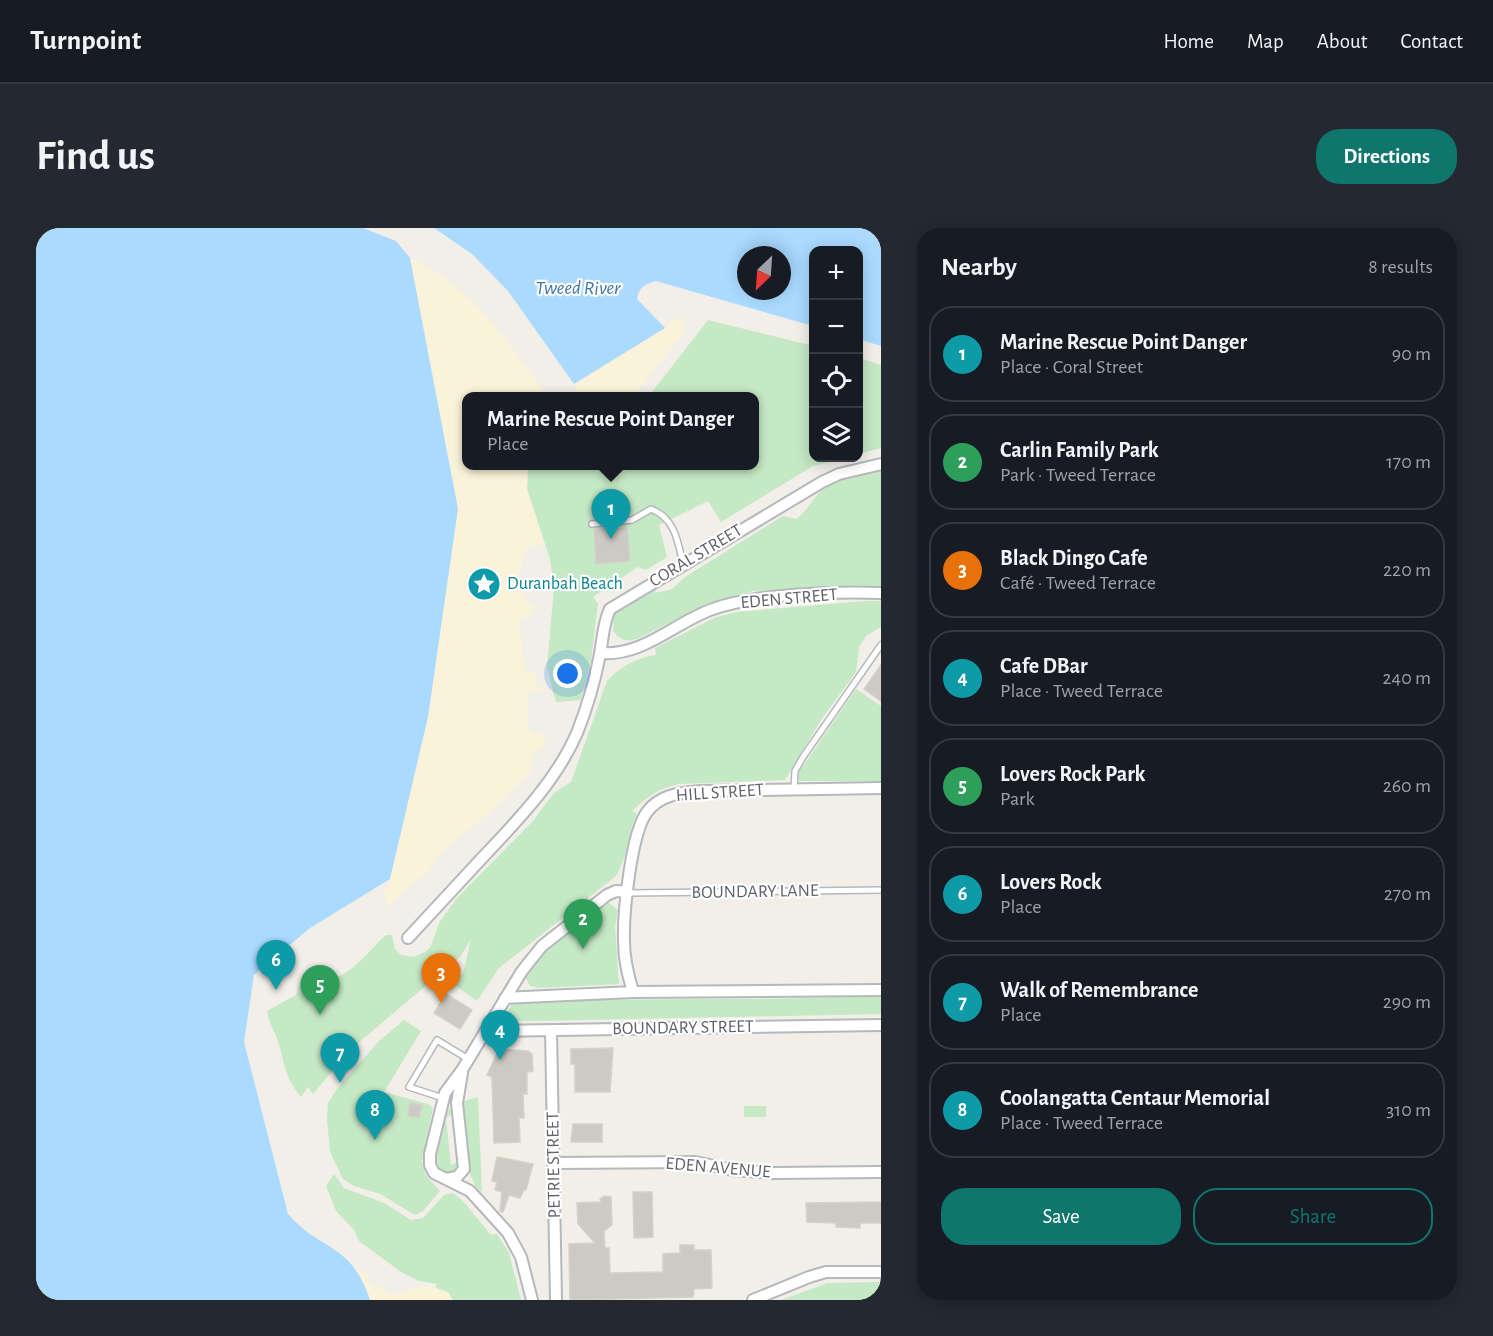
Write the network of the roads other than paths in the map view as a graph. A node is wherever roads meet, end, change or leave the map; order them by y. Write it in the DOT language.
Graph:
graph roads {
  1 [pos="881,464"];
  2 [pos="592,524"];
  3 [pos="683,564"];
  4 [pos="881,593"];
  5 [pos="881,645"];
  6 [pos="600,653"];
  7 [pos="881,788"];
  8 [pos="794,789"];
  9 [pos="881,890"];
  10 [pos="628,893"];
  11 [pos="408,938"];
  12 [pos="881,990"];
  13 [pos="633,992"];
  14 [pos="505,998"];
  15 [pos="881,1025"];
  16 [pos="485,1031"];
  17 [pos="551,1031"];
  18 [pos="468,1059"];
  19 [pos="462,1070"];
  20 [pos="443,1098"];
  21 [pos="457,1100"];
  22 [pos="554,1163"];
  23 [pos="464,1167"];
  24 [pos="881,1172"];
  25 [pos="444,1179"];
  26 [pos="472,1193"];
  27 [pos="881,1272"];
  28 [pos="531,1300"];
  29 [pos="556,1300"];
  30 [pos="753,1300"];
  1 -- 3 [label="street, CORAL STREET"];
  2 -- 3 [label="lane"];
  3 -- 6 [label="street, CORAL STREET"];
  4 -- 6 [label="street, EDEN STREET"];
  5 -- 8 [label="lane"];
  6 -- 11 [label="street, CORAL STREET"];
  7 -- 8 [label="street, HILL STREET"];
  8 -- 10 [label="street, HILL STREET"];
  9 -- 10 [label="lane, BOUNDARY LANE"];
  10 -- 13 [label="street, HILL STREET"];
  10 -- 14 [label="street"];
  12 -- 13 [label="street, BOUNDARY STREET"];
  13 -- 14 [label="street, BOUNDARY STREET"];
  14 -- 16 [label="street"];
  15 -- 17 [label="street, BOUNDARY STREET"];
  16 -- 17 [label="street, BOUNDARY STREET"];
  16 -- 18 [label="street"];
  17 -- 22 [label="street, PETRIE STREET"];
  18 -- 19 [label="street"];
  18 -- 20 [label="lane"];
  19 -- 20 [label="street"];
  19 -- 21 [label="street"];
  20 -- 21 [label="street"];
  20 -- 25 [label="street"];
  21 -- 23 [label="street"];
  22 -- 24 [label="street, EDEN AVENUE"];
  22 -- 29 [label="street, PETRIE STREET"];
  23 -- 25 [label="street"];
  23 -- 26 [label="street"];
  25 -- 26 [label="street"];
  26 -- 28 [label="street"];
  27 -- 30 [label="street"];
}
